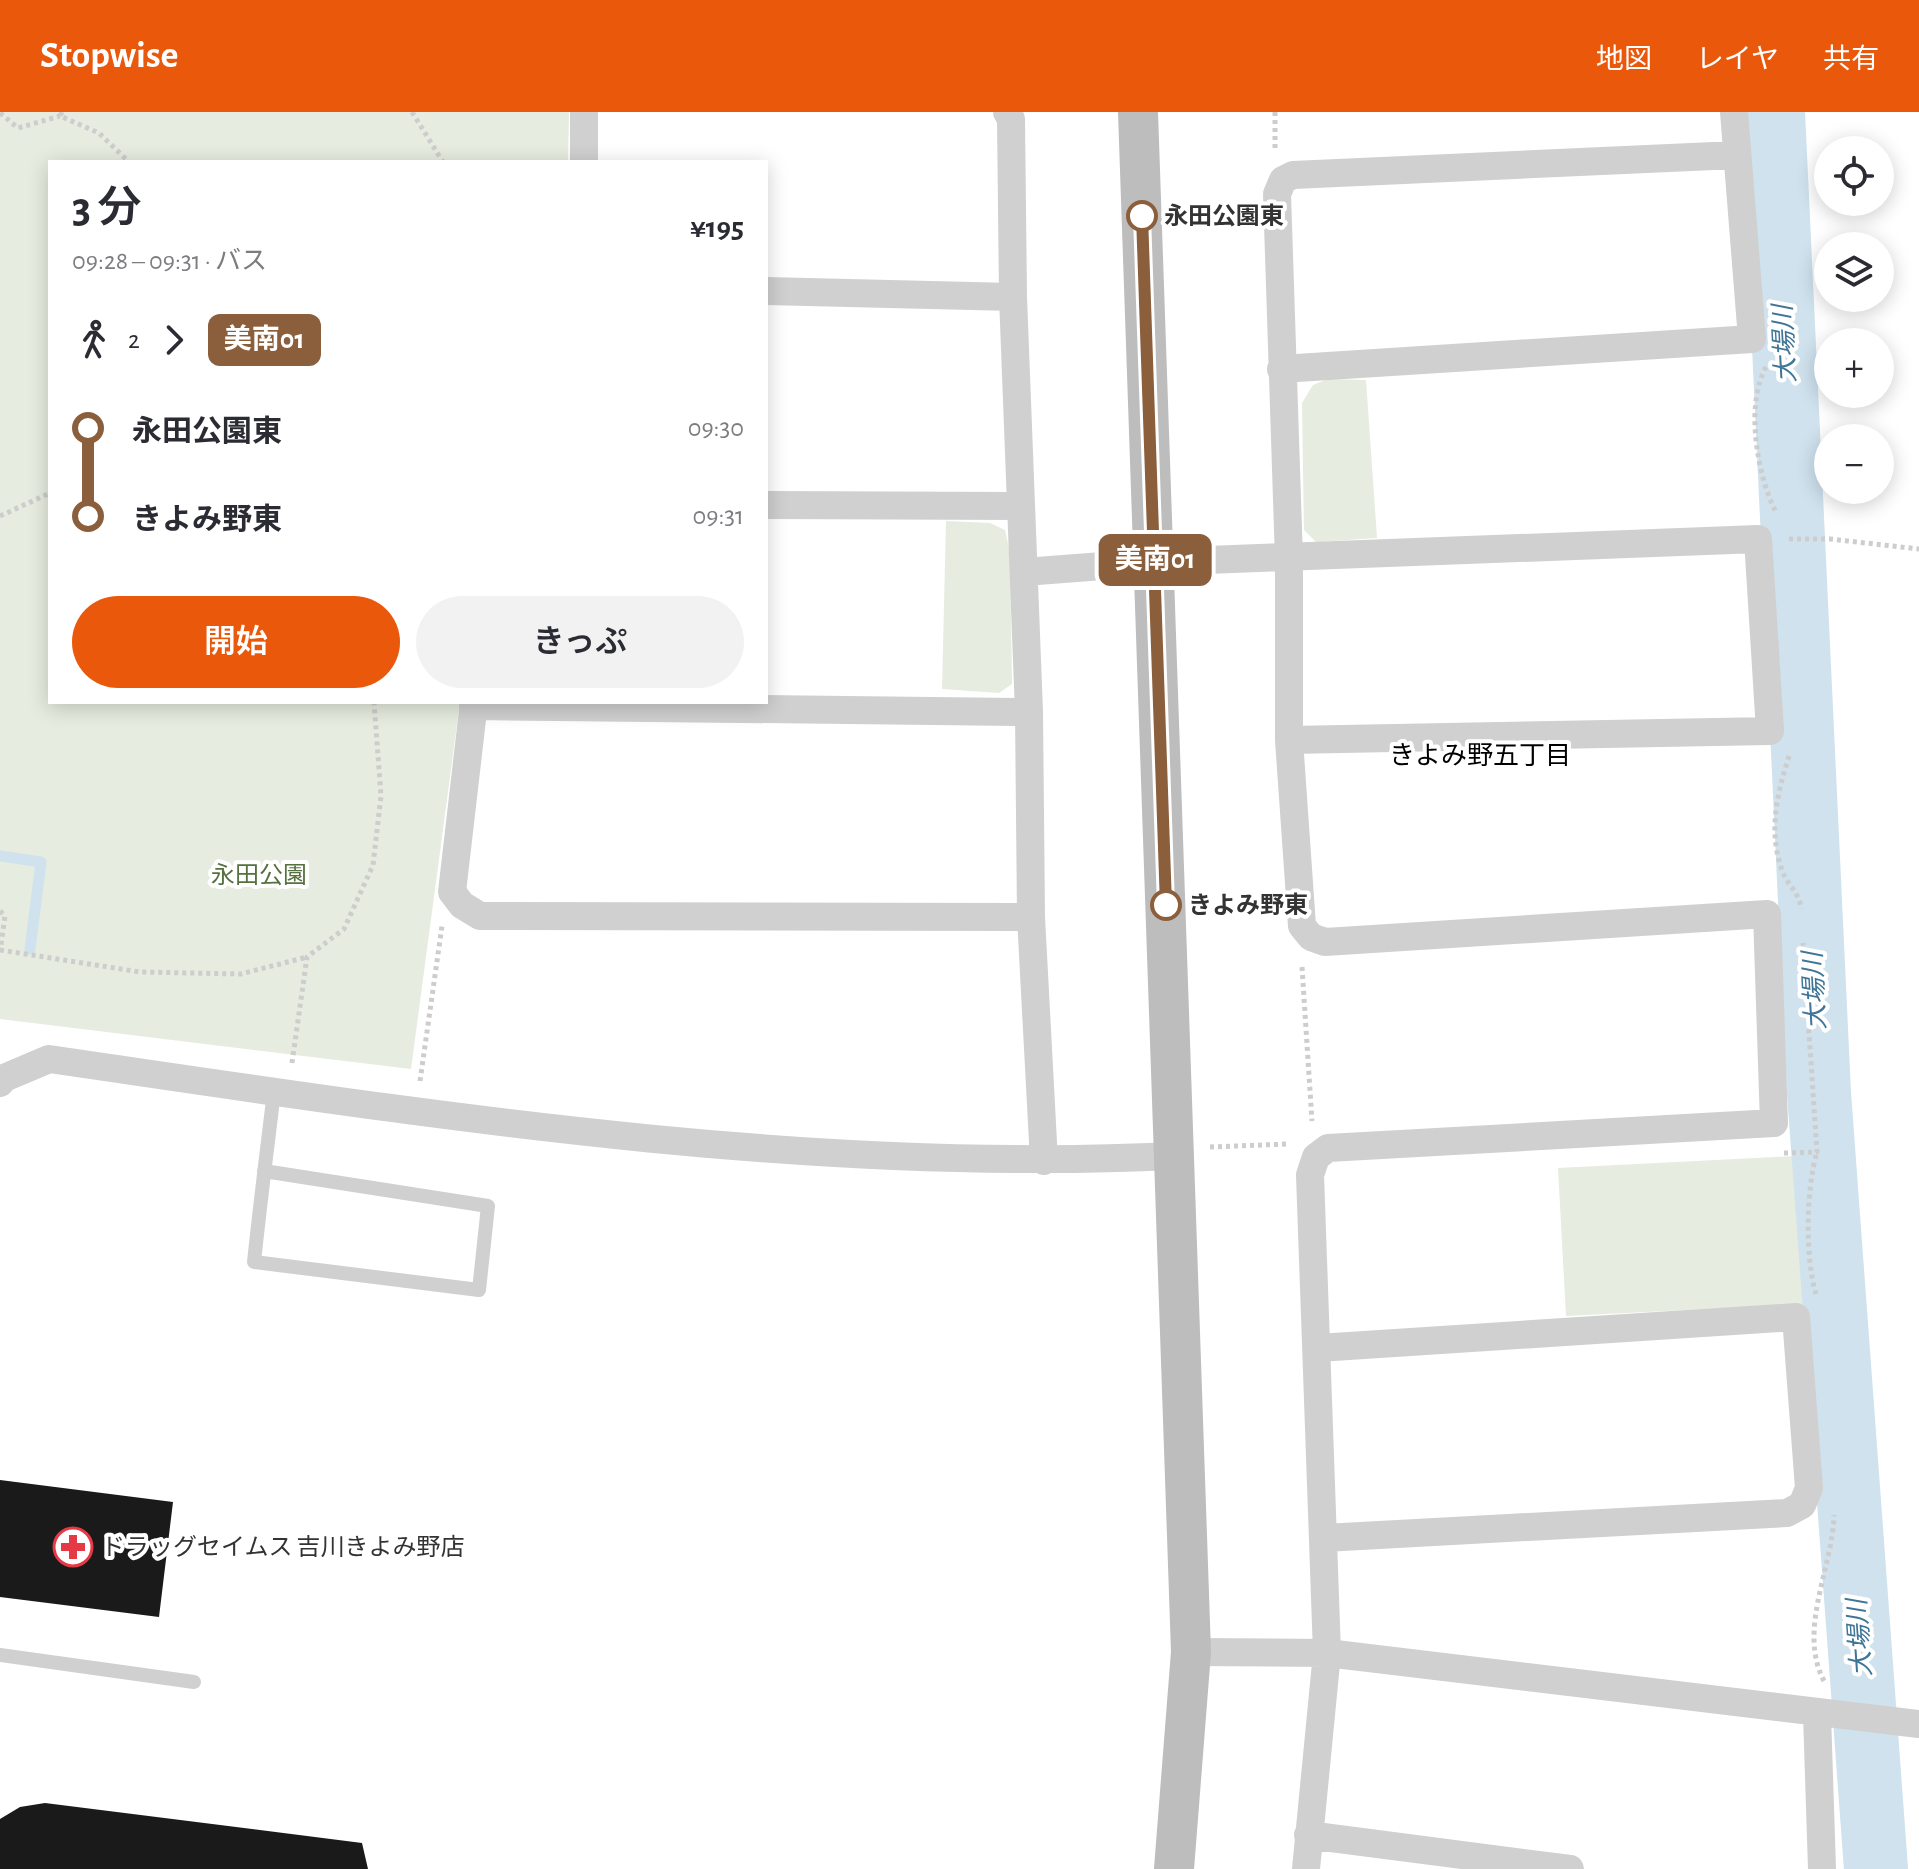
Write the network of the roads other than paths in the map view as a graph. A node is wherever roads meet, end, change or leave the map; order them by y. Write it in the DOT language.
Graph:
graph roads {
  1 [pos="584,112"];
  2 [pos="1007,112"];
  3 [pos="1138,112"];
  4 [pos="1734,112"];
  5 [pos="1736,155"];
  6 [pos="584,160"];
  7 [pos="768,291"];
  8 [pos="1013,297"];
  9 [pos="1281,369"];
  10 [pos="768,505"];
  11 [pos="1020,506"];
  12 [pos="1289,560"];
  13 [pos="1155,562"];
  14 [pos="1024,572"];
  15 [pos="473,704"];
  16 [pos="1029,712"];
  17 [pos="1289,740"];
  18 [pos="1031,917"];
  19 [pos="0,1083"];
  20 [pos="280,1093"];
  21 [pos="1190,1151"];
  22 [pos="1044,1161"];
  23 [pos="264,1171"];
  24 [pos="1318,1348"];
  25 [pos="1324,1538"];
  26 [pos="1191,1652"];
  27 [pos="1327,1653"];
  28 [pos="0,1655"];
  29 [pos="194,1682"];
  30 [pos="1817,1714"];
  31 [pos="1918,1724"];
  32 [pos="1308,1835"];
  33 [pos="1174,1869"];
  34 [pos="1306,1869"];
  35 [pos="1570,1869"];
  36 [pos="1822,1869"];
  1 -- 6 [label="street"];
  2 -- 8 [label="street"];
  3 -- 13 [label="street"];
  4 -- 5 [label="street"];
  5 -- 9 [label="street"];
  5 -- 9 [label="street"];
  7 -- 8 [label="street"];
  8 -- 11 [label="street"];
  9 -- 12 [label="street"];
  10 -- 11 [label="street"];
  11 -- 14 [label="street"];
  12 -- 13 [label="street"];
  12 -- 17 [label="street"];
  12 -- 17 [label="street"];
  13 -- 14 [label="street"];
  13 -- 21 [label="street"];
  14 -- 16 [label="street"];
  15 -- 16 [label="street"];
  15 -- 18 [label="street"];
  16 -- 18 [label="street"];
  17 -- 24 [label="street"];
  18 -- 22 [label="street"];
  19 -- 20 [label="street"];
  20 -- 22 [label="street"];
  20 -- 23 [label="lane"];
  21 -- 22 [label="street"];
  21 -- 26 [label="street"];
  23 -- 23 [label="lane"];
  24 -- 25 [label="street"];
  24 -- 25 [label="street"];
  25 -- 27 [label="street"];
  26 -- 27 [label="street"];
  26 -- 33 [label="street"];
  27 -- 30 [label="street"];
  27 -- 32 [label="street"];
  28 -- 29 [label="lane"];
  30 -- 31 [label="street"];
  30 -- 36 [label="street"];
  32 -- 34 [label="street"];
  32 -- 35 [label="street"];
}
